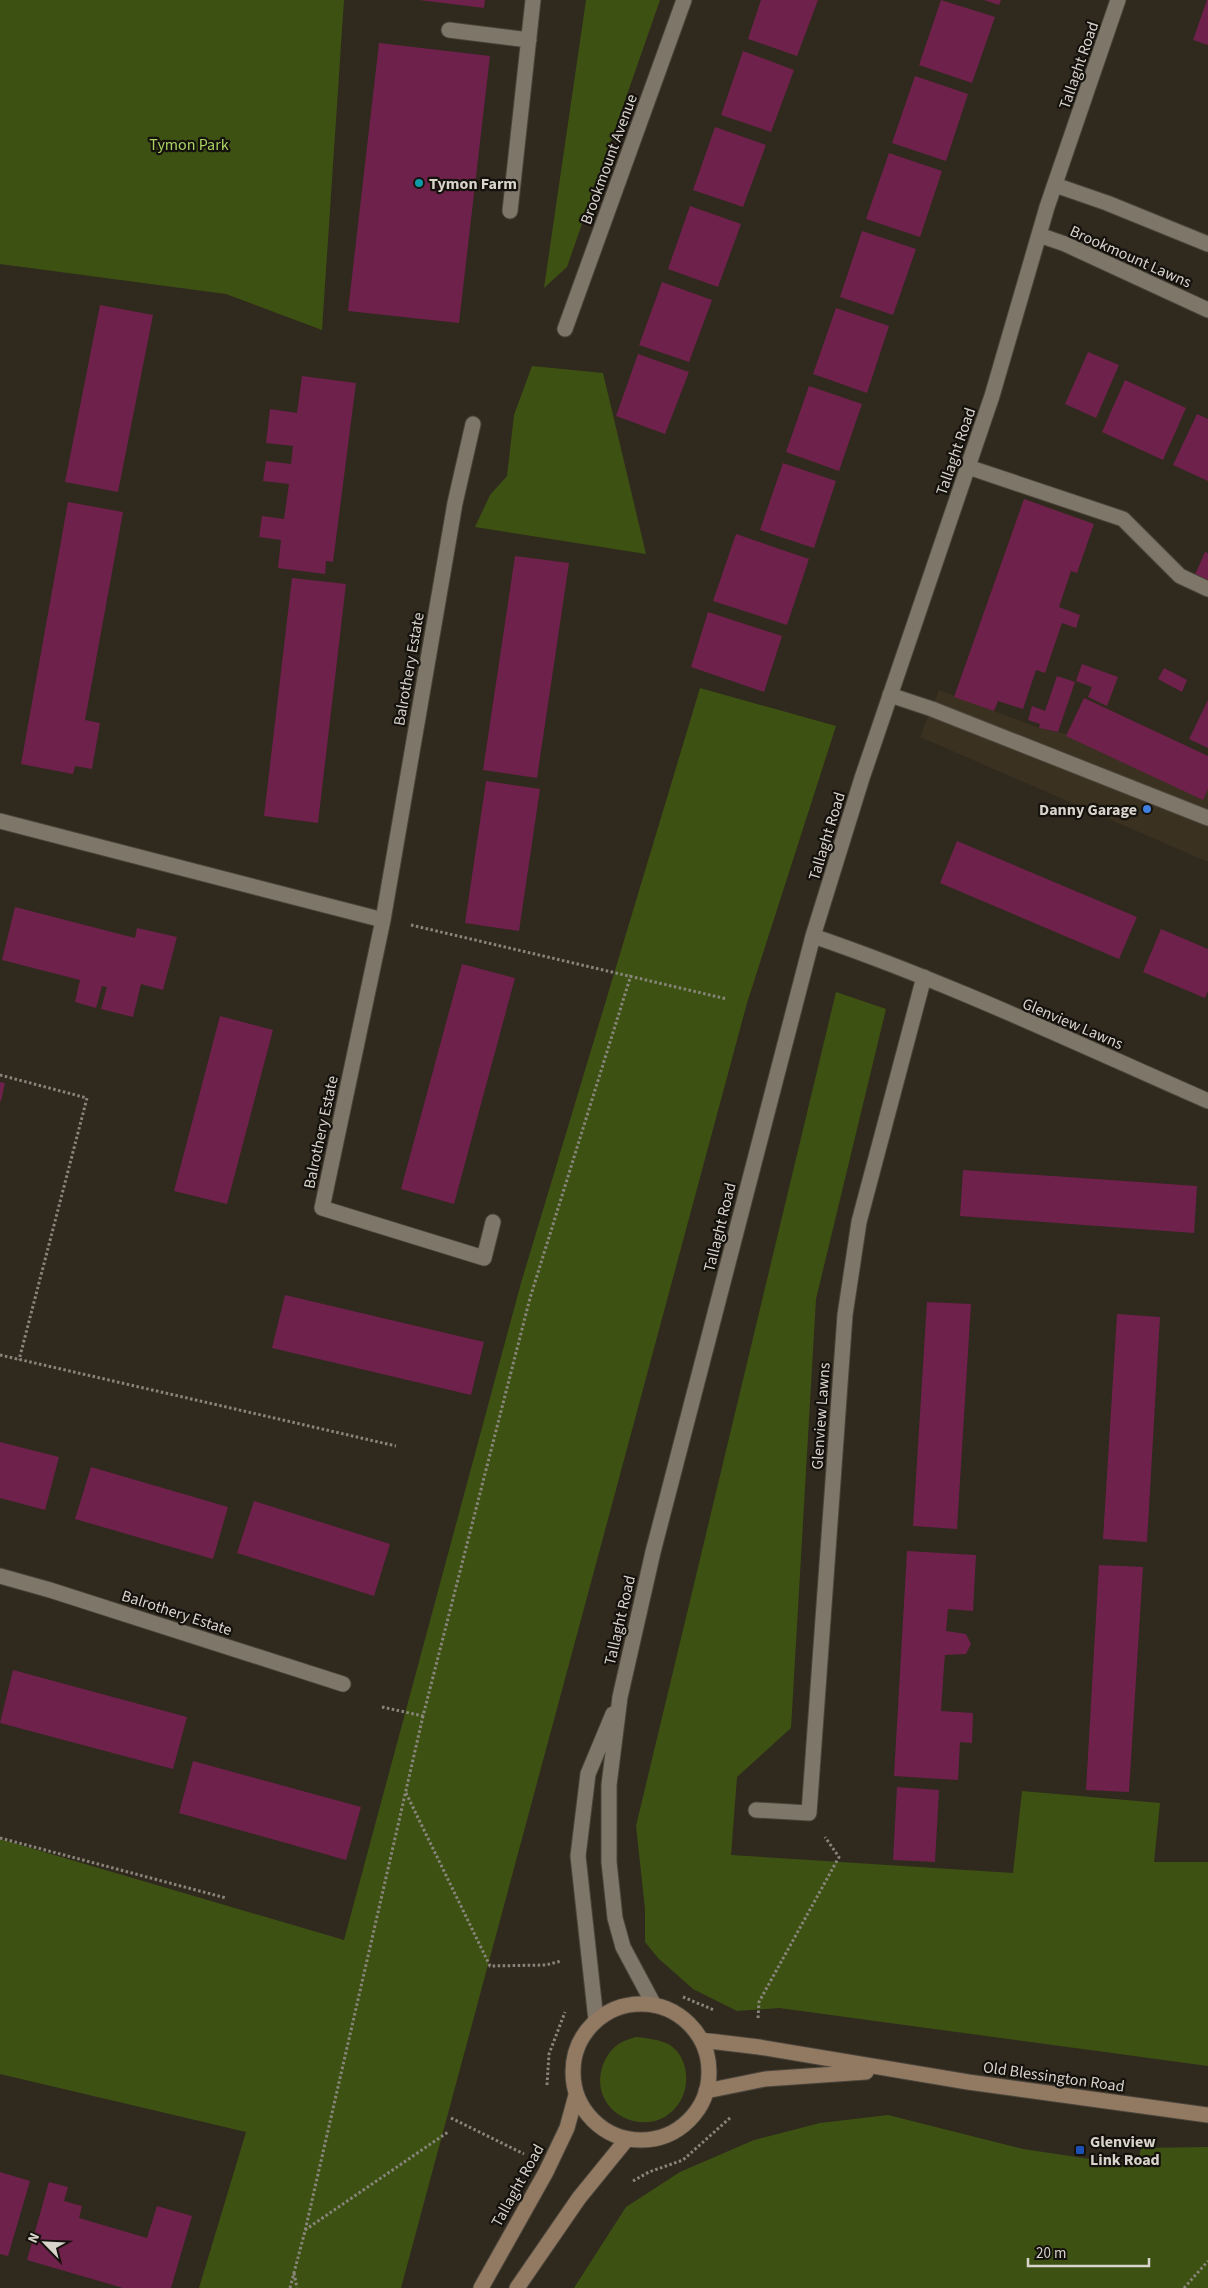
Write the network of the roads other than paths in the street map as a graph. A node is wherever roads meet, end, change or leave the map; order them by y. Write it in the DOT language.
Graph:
graph roads {
  1 [pos="534,0"];
  2 [pos="684,0"];
  3 [pos="1118,0"];
  4 [pos="450,30"];
  5 [pos="529,40"];
  6 [pos="1055,185"];
  7 [pos="510,211"];
  8 [pos="1038,235"];
  9 [pos="1208,244"];
  10 [pos="1208,310"];
  11 [pos="564,329"];
  12 [pos="473,424"];
  13 [pos="968,467"];
  14 [pos="1208,589"];
  15 [pos="890,695"];
  16 [pos="1208,818"];
  17 [pos="0,821"];
  18 [pos="383,920"];
  19 [pos="813,936"];
  20 [pos="924,977"];
  21 [pos="1208,1101"];
  22 [pos="493,1222"];
  23 [pos="0,1576"];
  24 [pos="343,1684"];
  25 [pos="620,1697"];
  26 [pos="756,1810"];
  27 [pos="654,2005"];
  28 [pos="596,2020"];
  29 [pos="701,2040"];
  30 [pos="894,2070"];
  31 [pos="706,2091"];
  32 [pos="576,2095"];
  33 [pos="1208,2107"];
  34 [pos="1187,2112"];
  35 [pos="1208,2115"];
  36 [pos="627,2139"];
  37 [pos="481,2288"];
  38 [pos="518,2288"];
  1 -- 5 [label="street"];
  2 -- 11 [label="street, Brookmount Avenue"];
  3 -- 6 [label="street, Tallaght Road"];
  4 -- 5 [label="street"];
  5 -- 7 [label="street"];
  6 -- 8 [label="street, Tallaght Road"];
  6 -- 9 [label="street"];
  8 -- 10 [label="street, Brookmount Lawns"];
  8 -- 13 [label="street, Tallaght Road"];
  12 -- 18 [label="street, Balrothery Estate"];
  13 -- 14 [label="street"];
  13 -- 15 [label="street, Tallaght Road"];
  15 -- 16 [label="street"];
  15 -- 19 [label="street, Tallaght Road"];
  17 -- 18 [label="street"];
  18 -- 22 [label="street, Balrothery Estate"];
  19 -- 20 [label="street, Glenview Lawns"];
  19 -- 25 [label="street, Tallaght Road"];
  20 -- 21 [label="street, Glenview Lawns"];
  20 -- 26 [label="street, Glenview Lawns"];
  23 -- 24 [label="street, Balrothery Estate"];
  25 -- 27 [label="street, Tallaght Road"];
  25 -- 28 [label="street, Tallaght Road"];
  27 -- 28 [label="street"];
  27 -- 29 [label="street"];
  28 -- 32 [label="street"];
  29 -- 30 [label="street, Old Blessington Road"];
  29 -- 31 [label="street"];
  30 -- 31 [label="street, Old Blessington Road"];
  30 -- 34 [label="street, Old Blessington Road"];
  31 -- 36 [label="street"];
  32 -- 36 [label="street"];
  32 -- 37 [label="street, Tallaght Road"];
  33 -- 34 [label="street"];
  34 -- 35 [label="street, Old Blessington Road"];
  36 -- 38 [label="street"];
}
